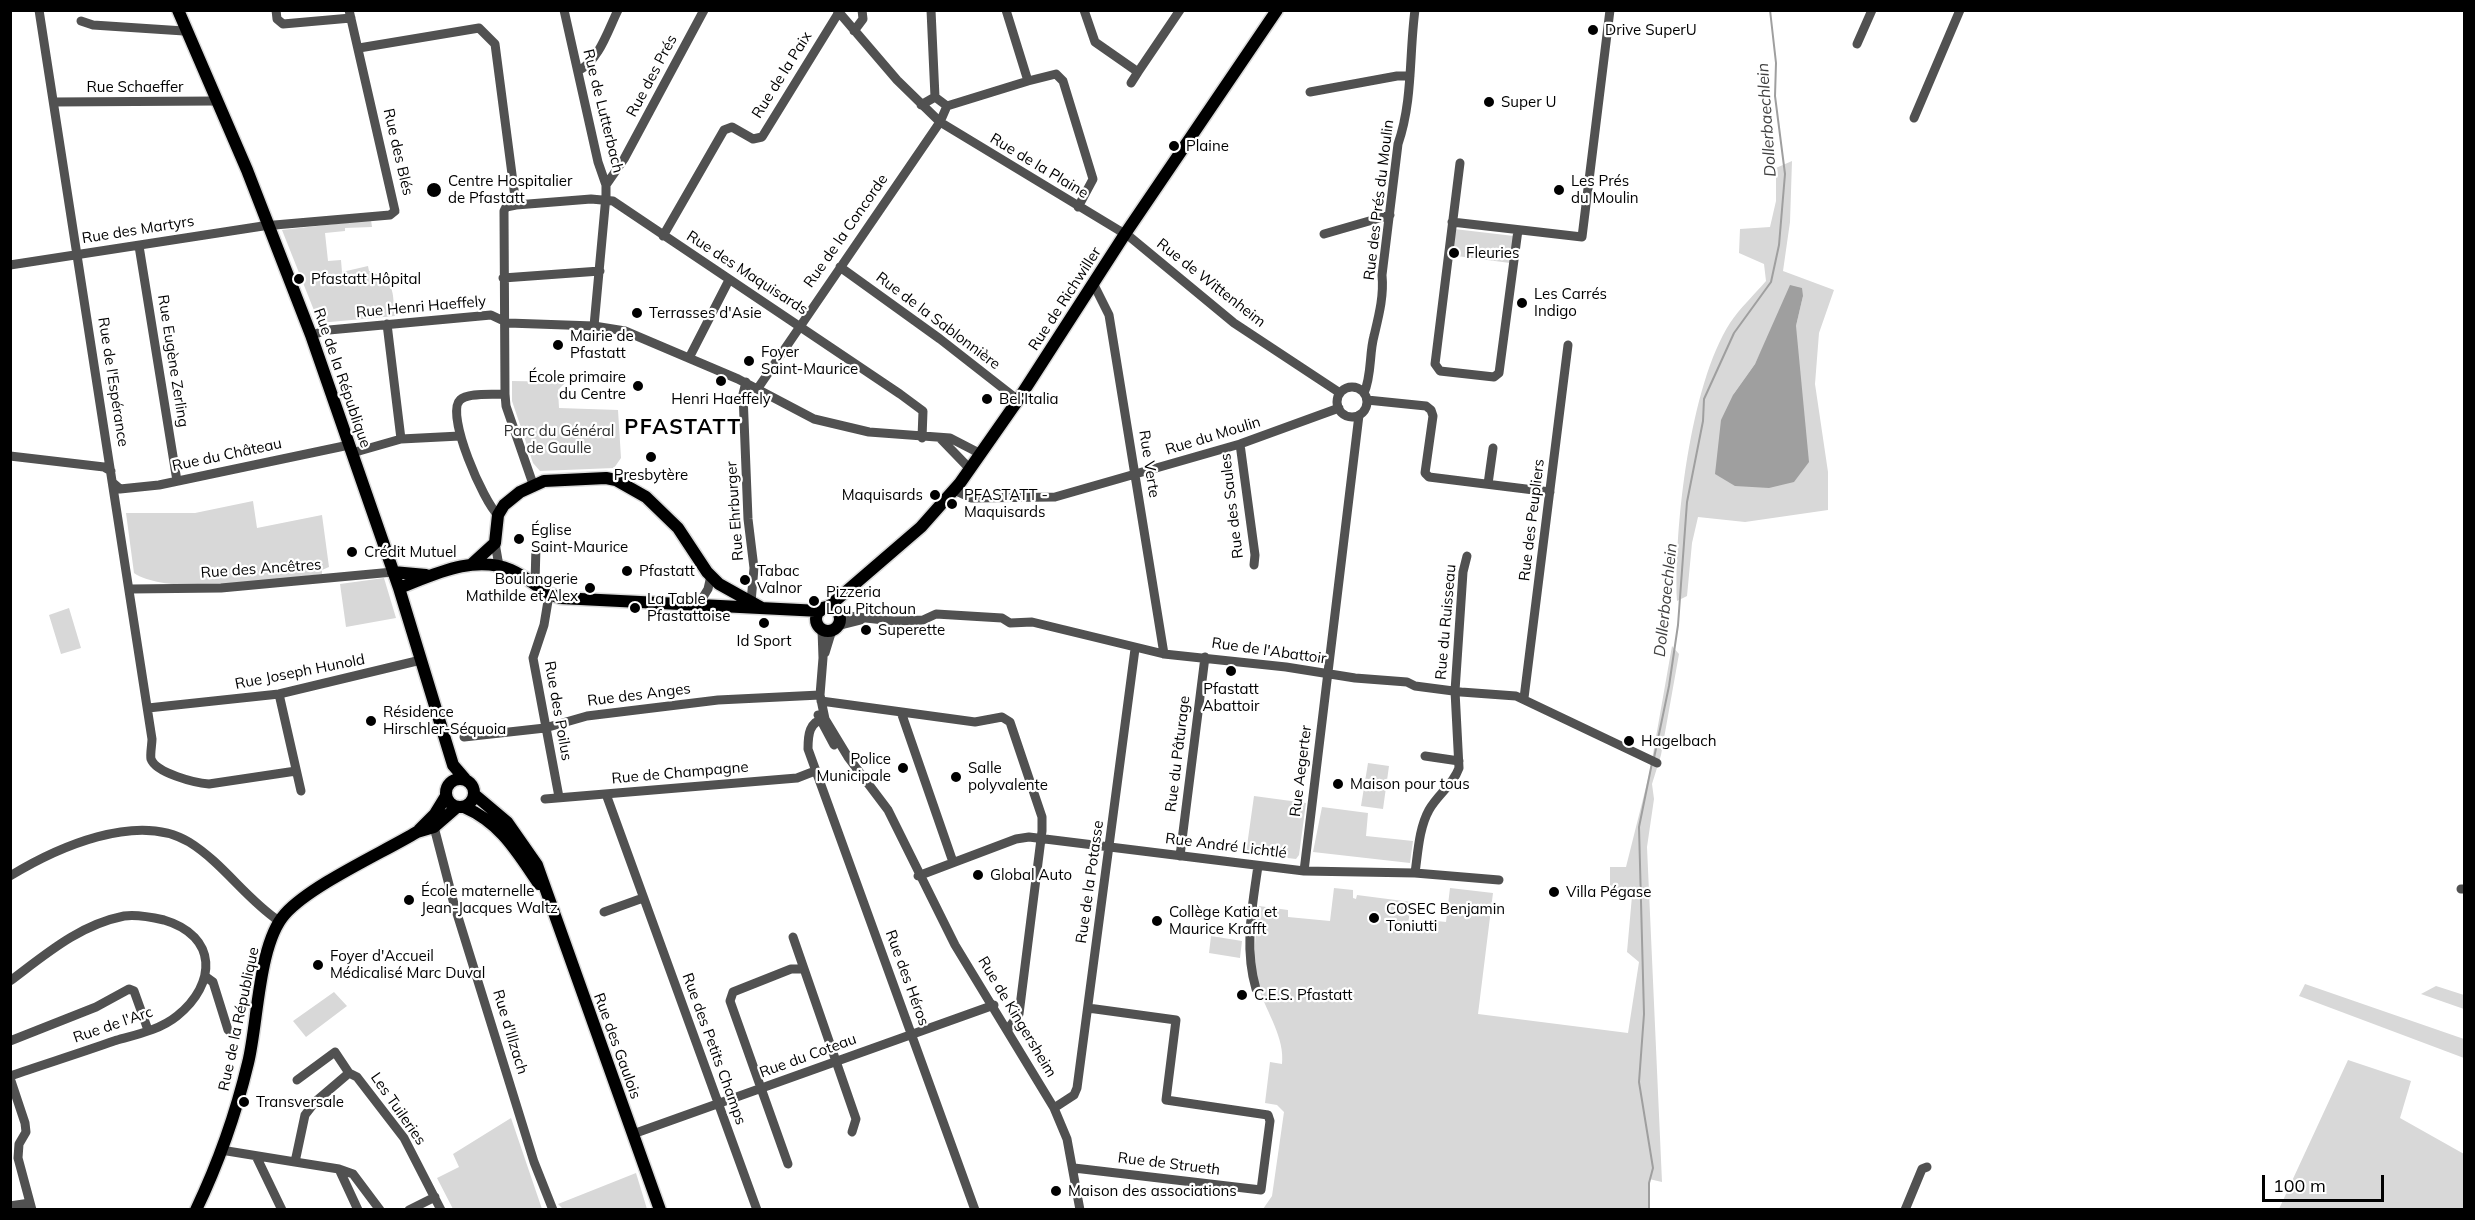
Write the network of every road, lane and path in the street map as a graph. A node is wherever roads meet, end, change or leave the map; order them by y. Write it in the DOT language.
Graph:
graph roads {
  1 [pos="39,10"];
  2 [pos="178,10"];
  3 [pos="276,10"];
  4 [pos="564,10"];
  5 [pos="618,10"];
  6 [pos="704,10"];
  7 [pos="862,10"];
  8 [pos="931,10"];
  9 [pos="1006,10"];
  10 [pos="1084,10"];
  11 [pos="1180,10"];
  12 [pos="1277,10"];
  13 [pos="1415,10"];
  14 [pos="1610,10"];
  15 [pos="1872,10"];
  16 [pos="1960,10"];
  17 [pos="838,11"];
  18 [pos="350,14"];
  19 [pos="81,21"];
  20 [pos="184,31"];
  21 [pos="854,31"];
  22 [pos="1857,44"];
  23 [pos="359,48"];
  24 [pos="578,71"];
  25 [pos="1138,72"];
  26 [pos="1410,76"];
  27 [pos="1028,81"];
  28 [pos="1131,83"];
  29 [pos="1310,92"];
  30 [pos="935,97"];
  31 [pos="216,101"];
  32 [pos="54,102"];
  33 [pos="921,105"];
  34 [pos="947,106"];
  35 [pos="1914,118"];
  36 [pos="940,122"];
  37 [pos="1460,163"];
  38 [pos="606,185"];
  39 [pos="606,199"];
  40 [pos="516,205"];
  41 [pos="1078,207"];
  42 [pos="1390,215"];
  43 [pos="1452,222"];
  44 [pos="270,226"];
  45 [pos="1518,230"];
  46 [pos="1125,234"];
  47 [pos="1324,234"];
  48 [pos="663,236"];
  49 [pos="139,246"];
  50 [pos="78,255"];
  51 [pos="10,265"];
  52 [pos="840,267"];
  53 [pos="600,271"];
  54 [pos="503,278"];
  55 [pos="729,280"];
  56 [pos="1093,283"];
  57 [pos="504,321"];
  58 [pos="387,324"];
  59 [pos="799,325"];
  60 [pos="594,326"];
  61 [pos="311,334"];
  62 [pos="1568,345"];
  63 [pos="689,357"];
  64 [pos="746,382"];
  65 [pos="758,388"];
  66 [pos="1340,393"];
  67 [pos="505,394"];
  68 [pos="1365,396"];
  69 [pos="1018,400"];
  70 [pos="1339,408"];
  71 [pos="1359,415"];
  72 [pos="460,436"];
  73 [pos="922,438"];
  74 [pos="401,439"];
  75 [pos="941,439"];
  76 [pos="1240,444"];
  77 [pos="1493,448"];
  78 [pos="351,449"];
  79 [pos="979,453"];
  80 [pos="10,456"];
  81 [pos="969,468"];
  82 [pos="111,471"];
  83 [pos="1136,475"];
  84 [pos="177,481"];
  85 [pos="113,483"];
  86 [pos="533,484"];
  87 [pos="1488,484"];
  88 [pos="957,487"];
  89 [pos="1550,492"];
  90 [pos="498,515"];
  91 [pos="495,543"];
  92 [pos="536,546"];
  93 [pos="1467,556"];
  94 [pos="472,564"];
  95 [pos="1254,565"];
  96 [pos="499,566"];
  97 [pos="393,572"];
  98 [pos="426,575"];
  99 [pos="711,576"];
  100 [pos="535,584"];
  101 [pos="399,588"];
  102 [pos="130,589"];
  103 [pos="549,595"];
  104 [pos="751,602"];
  105 [pos="697,607"];
  106 [pos="763,609"];
  107 [pos="829,619"];
  108 [pos="1135,649"];
  109 [pos="1164,654"];
  110 [pos="1205,657"];
  111 [pos="421,660"];
  112 [pos="1328,674"];
  113 [pos="1455,691"];
  114 [pos="279,694"];
  115 [pos="820,698"];
  116 [pos="1524,698"];
  117 [pos="148,708"];
  118 [pos="901,712"];
  119 [pos="822,721"];
  120 [pos="545,728"];
  121 [pos="464,737"];
  122 [pos="1425,756"];
  123 [pos="1459,761"];
  124 [pos="1657,763"];
  125 [pos="453,765"];
  126 [pos="296,771"];
  127 [pos="815,771"];
  128 [pos="465,779"];
  129 [pos="450,783"];
  130 [pos="301,791"];
  131 [pos="606,794"];
  132 [pos="475,795"];
  133 [pos="446,796"];
  134 [pos="559,797"];
  135 [pos="545,799"];
  136 [pos="461,807"];
  137 [pos="434,827"];
  138 [pos="417,832"];
  139 [pos="1042,838"];
  140 [pos="1110,847"];
  141 [pos="1180,856"];
  142 [pos="953,862"];
  143 [pos="1257,866"];
  144 [pos="1304,871"];
  145 [pos="1415,873"];
  146 [pos="10,876"];
  147 [pos="918,876"];
  148 [pos="1499,880"];
  149 [pos="545,894"];
  150 [pos="643,898"];
  151 [pos="604,912"];
  152 [pos="279,921"];
  153 [pos="793,937"];
  154 [pos="802,969"];
  155 [pos="206,977"];
  156 [pos="10,981"];
  157 [pos="1256,989"];
  158 [pos="994,1005"];
  159 [pos="1088,1008"];
  160 [pos="1008,1029"];
  161 [pos="148,1030"];
  162 [pos="228,1030"];
  163 [pos="912,1035"];
  164 [pos="10,1041"];
  165 [pos="835,1061"];
  166 [pos="349,1073"];
  167 [pos="10,1077"];
  168 [pos="297,1080"];
  169 [pos="761,1089"];
  170 [pos="718,1104"];
  171 [pos="1054,1108"];
  172 [pos="852,1132"];
  173 [pos="633,1134"];
  174 [pos="221,1150"];
  175 [pos="256,1156"];
  176 [pos="294,1162"];
  177 [pos="788,1164"];
  178 [pos="1927,1167"];
  179 [pos="1074,1168"];
  180 [pos="339,1169"];
  181 [pos="435,1197"];
  182 [pos="10,1206"];
  183 [pos="31,1206"];
  184 [pos="196,1209"];
  185 [pos="282,1209"];
  186 [pos="358,1209"];
  187 [pos="380,1209"];
  188 [pos="409,1209"];
  189 [pos="441,1209"];
  190 [pos="553,1209"];
  191 [pos="660,1209"];
  192 [pos="757,1209"];
  193 [pos="975,1209"];
  194 [pos="1080,1209"];
  195 [pos="1905,1209"];
  1 -- 32 [label="street, Rue de l'Espérance"];
  2 -- 20 [label="main road, Rue de la République"];
  3 -- 18 [label="street"];
  4 -- 24 [label="street, Rue de Lutterbach"];
  5 -- 24 [label="street"];
  6 -- 38 [label="street, Rue des Prés"];
  7 -- 21 [label="street"];
  8 -- 30 [label="street"];
  9 -- 27 [label="street"];
  10 -- 25 [label="street"];
  11 -- 25 [label="street"];
  12 -- 46 [label="main road, Rue de Richwiller"];
  13 -- 26 [label="street, Rue des Prés du Moulin"];
  14 -- 45 [label="street"];
  15 -- 22 [label="street"];
  16 -- 35 [label="street"];
  17 -- 21 [label="street, Rue de la Plaine"];
  17 -- 48 [label="street, Rue de la Paix"];
  18 -- 23 [label="street, Rue des Blés"];
  19 -- 20 [label="street"];
  20 -- 31 [label="main road, Rue de la République"];
  21 -- 33 [label="street, Rue de la Plaine"];
  23 -- 40 [label="street"];
  23 -- 44 [label="street, Rue des Blés"];
  24 -- 38 [label="street, Rue de Lutterbach"];
  25 -- 28 [label="street"];
  26 -- 29 [label="street"];
  26 -- 42 [label="street, Rue des Prés du Moulin"];
  27 -- 34 [label="street"];
  27 -- 41 [label="street"];
  30 -- 33 [label="street"];
  30 -- 34 [label="street"];
  31 -- 32 [label="street, Rue Schaeffer"];
  31 -- 44 [label="main road, Rue de la République"];
  32 -- 50 [label="street, Rue de l'Espérance"];
  33 -- 36 [label="street, Rue de la Plaine"];
  34 -- 36 [label="street"];
  36 -- 41 [label="street, Rue de la Plaine"];
  36 -- 52 [label="street, Rue de la Concorde"];
  37 -- 43 [label="street"];
  38 -- 39 [label="street, Rue de Lutterbach"];
  39 -- 40 [label="street"];
  39 -- 48 [label="street, Rue des Maquisards"];
  39 -- 53 [label="street, Rue de Lutterbach"];
  40 -- 54 [label="street"];
  41 -- 46 [label="street, Rue de la Plaine"];
  42 -- 47 [label="street"];
  42 -- 68 [label="street, Rue des Prés du Moulin"];
  43 -- 45 [label="street"];
  43 -- 45 [label="street"];
  44 -- 49 [label="street, Rue des Martyrs"];
  44 -- 61 [label="main road, Rue de la République"];
  46 -- 56 [label="main road, Rue de Richwiller"];
  46 -- 66 [label="street, Rue de Wittenheim"];
  48 -- 55 [label="street, Rue des Maquisards"];
  49 -- 50 [label="street, Rue des Martyrs"];
  49 -- 84 [label="street, Rue Eugène Zerling"];
  50 -- 51 [label="street, Rue des Martyrs"];
  50 -- 82 [label="street, Rue de l'Espérance"];
  52 -- 59 [label="street, Rue de la Concorde"];
  52 -- 69 [label="street, Rue de la Sablonnière"];
  53 -- 54 [label="street"];
  53 -- 60 [label="street, Rue de Lutterbach"];
  54 -- 57 [label="street"];
  55 -- 59 [label="street, Rue des Maquisards"];
  55 -- 63 [label="street"];
  56 -- 69 [label="main road, Rue de Richwiller"];
  56 -- 83 [label="street, Rue Verte"];
  57 -- 58 [label="street, Rue Henri Haeffely"];
  57 -- 60 [label="street, Rue Henri Haeffely"];
  57 -- 67 [label="street"];
  58 -- 61 [label="street, Rue Henri Haeffely"];
  58 -- 74 [label="street"];
  59 -- 65 [label="street, Rue de la Concorde"];
  59 -- 73 [label="street, Rue des Maquisards"];
  60 -- 63 [label="street, Rue Henri Haeffely"];
  61 -- 78 [label="main road, Rue de la République"];
  62 -- 89 [label="street, Rue des Peupliers"];
  63 -- 64 [label="street, Rue Henri Haeffely"];
  64 -- 65 [label="street, Rue Henri Haeffely"];
  64 -- 104 [label="street, Rue Ehrburger"];
  65 -- 73 [label="street, Rue Henri Haeffely"];
  66 -- 68 [label="street"];
  66 -- 70 [label="street"];
  67 -- 72 [label="street"];
  67 -- 86 [label="street"];
  68 -- 71 [label="street"];
  68 -- 87 [label="street"];
  69 -- 79 [label="main road, Rue de Richwiller"];
  70 -- 71 [label="street"];
  70 -- 76 [label="street, Rue du Moulin"];
  71 -- 112 [label="street"];
  72 -- 74 [label="street, Rue du Château"];
  72 -- 90 [label="street"];
  73 -- 75 [label="street, Rue Henri Haeffely"];
  74 -- 78 [label="street, Rue du Château"];
  75 -- 79 [label="street, Rue Henri Haeffely"];
  75 -- 81 [label="street"];
  76 -- 83 [label="street, Rue du Moulin"];
  76 -- 95 [label="street, Rue des Saules"];
  77 -- 87 [label="street"];
  78 -- 84 [label="street, Rue du Château"];
  78 -- 97 [label="main road, Rue de la République"];
  79 -- 81 [label="main road, Rue de Richwiller"];
  80 -- 82 [label="street"];
  81 -- 88 [label="main road, Rue de Richwiller"];
  82 -- 85 [label="street, Rue de l'Espérance"];
  83 -- 88 [label="street, Rue du Moulin"];
  83 -- 109 [label="street, Rue Verte"];
  84 -- 85 [label="street, Rue du Château"];
  85 -- 102 [label="street, Rue de l'Espérance"];
  86 -- 90 [label="main road"];
  86 -- 99 [label="main road"];
  87 -- 89 [label="street"];
  88 -- 107 [label="main road, Rue de Richwiller"];
  89 -- 116 [label="street, Rue des Peupliers"];
  90 -- 91 [label="main road"];
  91 -- 94 [label="main road"];
  91 -- 96 [label="street"];
  92 -- 100 [label="street"];
  93 -- 113 [label="street, Rue du Ruisseau"];
  94 -- 96 [label="main road"];
  94 -- 98 [label="main road"];
  96 -- 100 [label="main road"];
  97 -- 98 [label="main road"];
  97 -- 101 [label="main road, Rue de la République"];
  97 -- 102 [label="street, Rue des Ancêtres"];
  98 -- 101 [label="main road"];
  99 -- 104 [label="main road"];
  99 -- 105 [label="street"];
  100 -- 103 [label="main road"];
  101 -- 111 [label="main road, Rue de la République"];
  102 -- 117 [label="street, Rue de l'Espérance"];
  103 -- 105 [label="main road"];
  103 -- 120 [label="street, Rue des Poilus"];
  104 -- 106 [label="main road"];
  105 -- 106 [label="main road"];
  106 -- 107 [label="main road"];
  107 -- 108 [label="street, Rue de l'Abattoir"];
  107 -- 115 [label="street, Rue des Héros"];
  108 -- 109 [label="street, Rue de l'Abattoir"];
  108 -- 140 [label="street, Rue de la Potasse"];
  109 -- 110 [label="street, Rue de l'Abattoir"];
  110 -- 112 [label="street, Rue de l'Abattoir"];
  110 -- 141 [label="street, Rue du Pâturage"];
  111 -- 114 [label="street, Rue Joseph Hunold"];
  111 -- 125 [label="main road, Rue de la République"];
  112 -- 113 [label="street, Rue de l'Abattoir"];
  112 -- 144 [label="street, Rue Aegerter"];
  113 -- 116 [label="street, Rue de l'Abattoir"];
  113 -- 123 [label="street, Rue du Ruisseau"];
  114 -- 117 [label="street, Rue Joseph Hunold"];
  114 -- 126 [label="street"];
  115 -- 118 [label="street, Rue des Anges"];
  115 -- 119 [label="street, Rue des Héros"];
  115 -- 120 [label="street, Rue des Anges"];
  116 -- 124 [label="street, Rue de l'Abattoir"];
  117 -- 126 [label="street, Rue de l'Espérance"];
  118 -- 139 [label="street, Rue des Anges"];
  118 -- 142 [label="street"];
  119 -- 127 [label="street, Rue des Héros"];
  119 -- 147 [label="street, Rue de Kingersheim"];
  120 -- 121 [label="street, Rue des Anges"];
  120 -- 134 [label="street, Rue des Poilus"];
  122 -- 123 [label="street"];
  123 -- 145 [label="street"];
  125 -- 128 [label="main road, Rue de la République"];
  125 -- 129 [label="main road, Rue de la République"];
  126 -- 130 [label="street"];
  127 -- 131 [label="street, Rue de Champagne"];
  127 -- 163 [label="street, Rue des Héros"];
  128 -- 129 [label="main road"];
  128 -- 132 [label="main road"];
  129 -- 133 [label="main road"];
  131 -- 134 [label="street, Rue de Champagne"];
  131 -- 150 [label="street, Rue des Petits Champs"];
  132 -- 136 [label="main road"];
  132 -- 149 [label="main road, Rue des Gaulois"];
  133 -- 136 [label="main road"];
  133 -- 138 [label="main road, Rue de la République"];
  134 -- 135 [label="street, Rue de Champagne"];
  136 -- 137 [label="main road, Rue de la République"];
  136 -- 149 [label="main road, Rue des Gaulois"];
  137 -- 138 [label="main road, Rue de la République"];
  137 -- 190 [label="street, Rue d'Illzach"];
  138 -- 152 [label="main road, Rue de la République"];
  139 -- 140 [label="street, Rue André Lichtlé"];
  139 -- 142 [label="street, Rue André Lichtlé"];
  139 -- 160 [label="street"];
  140 -- 141 [label="street, Rue André Lichtlé"];
  140 -- 159 [label="street, Rue de la Potasse"];
  141 -- 143 [label="street, Rue André Lichtlé"];
  142 -- 147 [label="street, Rue André Lichtlé"];
  143 -- 144 [label="street, Rue André Lichtlé"];
  143 -- 157 [label="street"];
  144 -- 145 [label="street, Rue André Lichtlé"];
  145 -- 148 [label="street, Rue André Lichtlé"];
  146 -- 152 [label="street"];
  147 -- 158 [label="street, Rue de Kingersheim"];
  149 -- 173 [label="main road, Rue des Gaulois"];
  150 -- 151 [label="street"];
  150 -- 170 [label="street, Rue des Petits Champs"];
  152 -- 174 [label="main road, Rue de la République"];
  153 -- 154 [label="street"];
  154 -- 165 [label="street"];
  154 -- 169 [label="street"];
  155 -- 156 [label="street"];
  155 -- 161 [label="street, Rue de l'Arc"];
  155 -- 162 [label="street"];
  158 -- 160 [label="street, Rue de Kingersheim"];
  158 -- 163 [label="street, Rue du Coteau"];
  159 -- 171 [label="street, Rue de la Potasse"];
  159 -- 179 [label="street, Rue de Strueth"];
  160 -- 171 [label="street, Rue de Kingersheim"];
  161 -- 164 [label="street"];
  161 -- 167 [label="street, Rue de l'Arc"];
  163 -- 165 [label="street, Rue du Coteau"];
  163 -- 193 [label="street, Rue des Héros"];
  165 -- 169 [label="street, Rue du Coteau"];
  165 -- 172 [label="street"];
  166 -- 168 [label="street, Les Tuileries"];
  166 -- 176 [label="street, Les Tuileries"];
  166 -- 181 [label="street, Les Tuileries"];
  167 -- 183 [label="street"];
  169 -- 170 [label="street, Rue du Coteau"];
  169 -- 177 [label="street"];
  170 -- 173 [label="street, Rue du Coteau"];
  170 -- 192 [label="street, Rue des Petits Champs"];
  171 -- 179 [label="street, Rue de Kingersheim"];
  173 -- 191 [label="main road, Rue des Gaulois"];
  174 -- 175 [label="street"];
  174 -- 184 [label="main road, Rue de la République"];
  175 -- 176 [label="street"];
  175 -- 185 [label="street"];
  176 -- 180 [label="street"];
  178 -- 195 [label="street"];
  179 -- 194 [label="street, Rue de Kingersheim"];
  180 -- 186 [label="street"];
  180 -- 187 [label="street"];
  181 -- 188 [label="street"];
  181 -- 189 [label="street, Les Tuileries"];
  182 -- 183 [label="street"];
}
